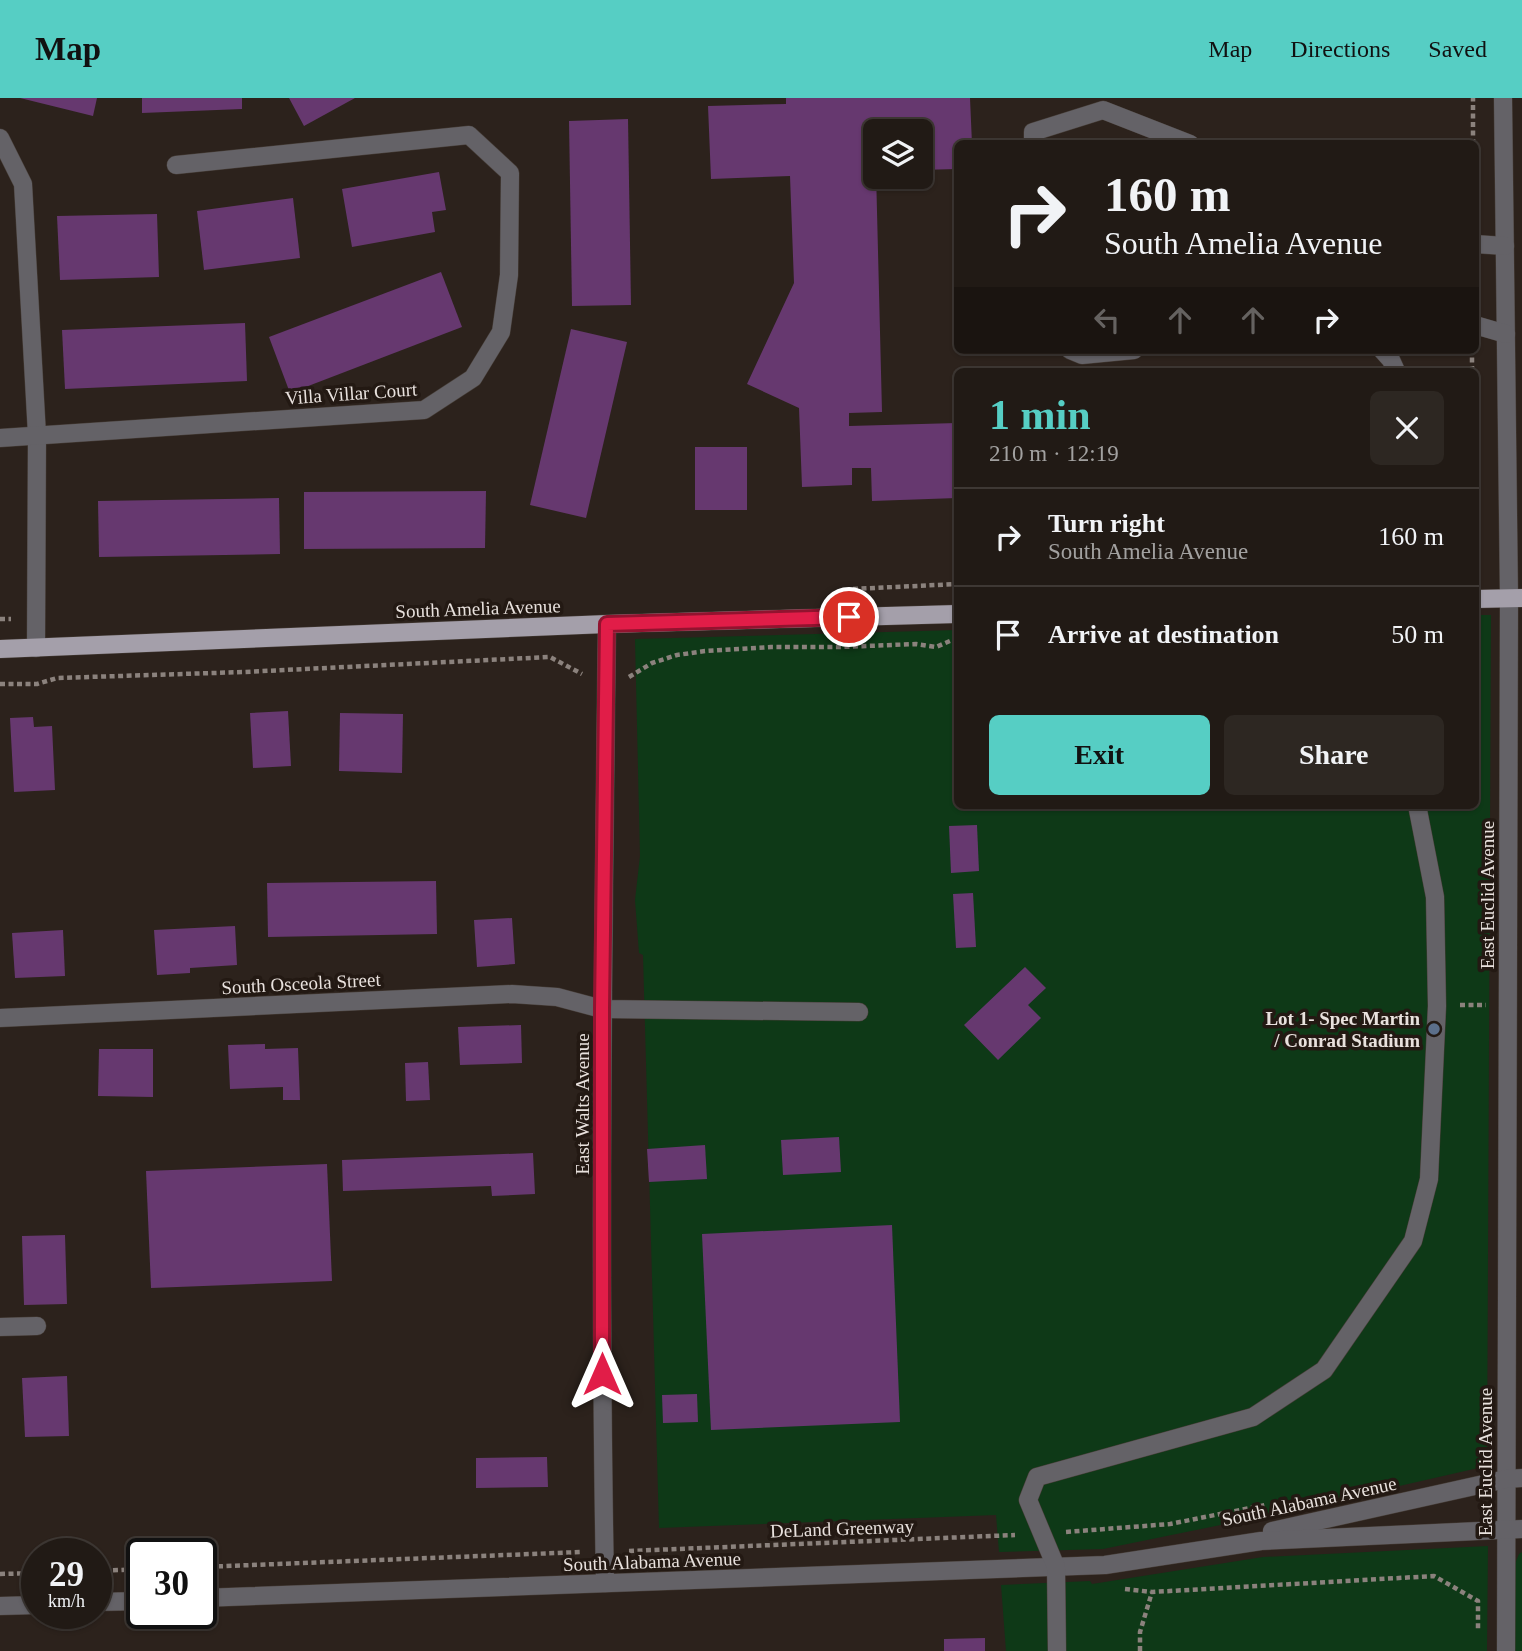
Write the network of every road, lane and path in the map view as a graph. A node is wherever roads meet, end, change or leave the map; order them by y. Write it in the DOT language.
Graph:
graph roads {
  1 [pos="1473,98"];
  2 [pos="1503,98"];
  3 [pos="0,138"];
  4 [pos="1033,140"];
  5 [pos="1180,140"];
  6 [pos="1473,140"];
  7 [pos="176,165"];
  8 [pos="1479,244"];
  9 [pos="1505,246"];
  10 [pos="1479,326"];
  11 [pos="1506,334"];
  12 [pos="37,435"];
  13 [pos="0,438"];
  14 [pos="1516,598"];
  15 [pos="1479,599"];
  16 [pos="954,614"];
  17 [pos="0,619"];
  18 [pos="16,619"];
  19 [pos="607,624"];
  20 [pos="954,640"];
  21 [pos="36,648"];
  22 [pos="0,649"];
  23 [pos="593,677"];
  24 [pos="626,678"];
  25 [pos="0,684"];
  26 [pos="1418,809"];
  27 [pos="1508,1004"];
  28 [pos="1437,1006"];
  29 [pos="602,1009"];
  30 [pos="859,1012"];
  31 [pos="0,1018"];
  32 [pos="37,1326"];
  33 [pos="0,1327"];
  34 [pos="1514,1479"];
  35 [pos="1270,1504"];
  36 [pos="1514,1529"];
  37 [pos="1042,1533"];
  38 [pos="604,1551"];
  39 [pos="1105,1565"];
  40 [pos="217,1566"];
  41 [pos="1056,1567"];
  42 [pos="21,1573"];
  43 [pos="0,1574"];
  44 [pos="605,1583"];
  45 [pos="1118,1588"];
  46 [pos="1152,1592"];
  47 [pos="217,1597"];
  48 [pos="21,1605"];
  49 [pos="0,1606"];
  50 [pos="1479,1639"];
  51 [pos="1057,1651"];
  52 [pos="1140,1651"];
  53 [pos="1506,1651"];
  1 -- 6 [label="path"];
  2 -- 9 [label="street, East Euclid Avenue"];
  3 -- 12 [label="street"];
  4 -- 5 [label="street"];
  7 -- 12 [label="street, Villa Villar Court"];
  8 -- 9 [label="street"];
  9 -- 11 [label="street, East Euclid Avenue"];
  10 -- 11 [label="street"];
  11 -- 14 [label="street, East Euclid Avenue"];
  12 -- 13 [label="street, Villa Villar Court"];
  12 -- 21 [label="street"];
  14 -- 15 [label="main road"];
  14 -- 27 [label="street, East Euclid Avenue"];
  16 -- 19 [label="main road, South Amelia Avenue"];
  17 -- 18 [label="path"];
  19 -- 21 [label="main road, South Amelia Avenue"];
  19 -- 29 [label="street, East Walts Avenue"];
  20 -- 24 [label="path"];
  21 -- 22 [label="main road, South Amelia Avenue"];
  23 -- 25 [label="path"];
  26 -- 28 [label="street"];
  27 -- 28 [label="path"];
  27 -- 34 [label="street, East Euclid Avenue"];
  28 -- 37 [label="street"];
  29 -- 30 [label="street, South Osceola Street"];
  29 -- 31 [label="street, South Osceola Street"];
  29 -- 38 [label="street, East Walts Avenue"];
  32 -- 33 [label="street"];
  34 -- 36 [label="street, East Euclid Avenue"];
  34 -- 39 [label="street, South Alabama Avenue"];
  35 -- 37 [label="path, DeLand Greenway"];
  36 -- 39 [label="street, South Alabama Avenue"];
  36 -- 53 [label="street, East Euclid Avenue"];
  37 -- 38 [label="path, DeLand Greenway"];
  37 -- 41 [label="street"];
  38 -- 40 [label="path, DeLand Greenway"];
  38 -- 44 [label="street, East Walts Avenue"];
  39 -- 41 [label="street, South Alabama Avenue"];
  41 -- 44 [label="street, South Alabama Avenue"];
  41 -- 51 [label="street"];
  42 -- 43 [label="path"];
  44 -- 47 [label="street, South Alabama Avenue"];
  45 -- 46 [label="path"];
  46 -- 50 [label="path"];
  46 -- 52 [label="path"];
  48 -- 49 [label="street"];
}
